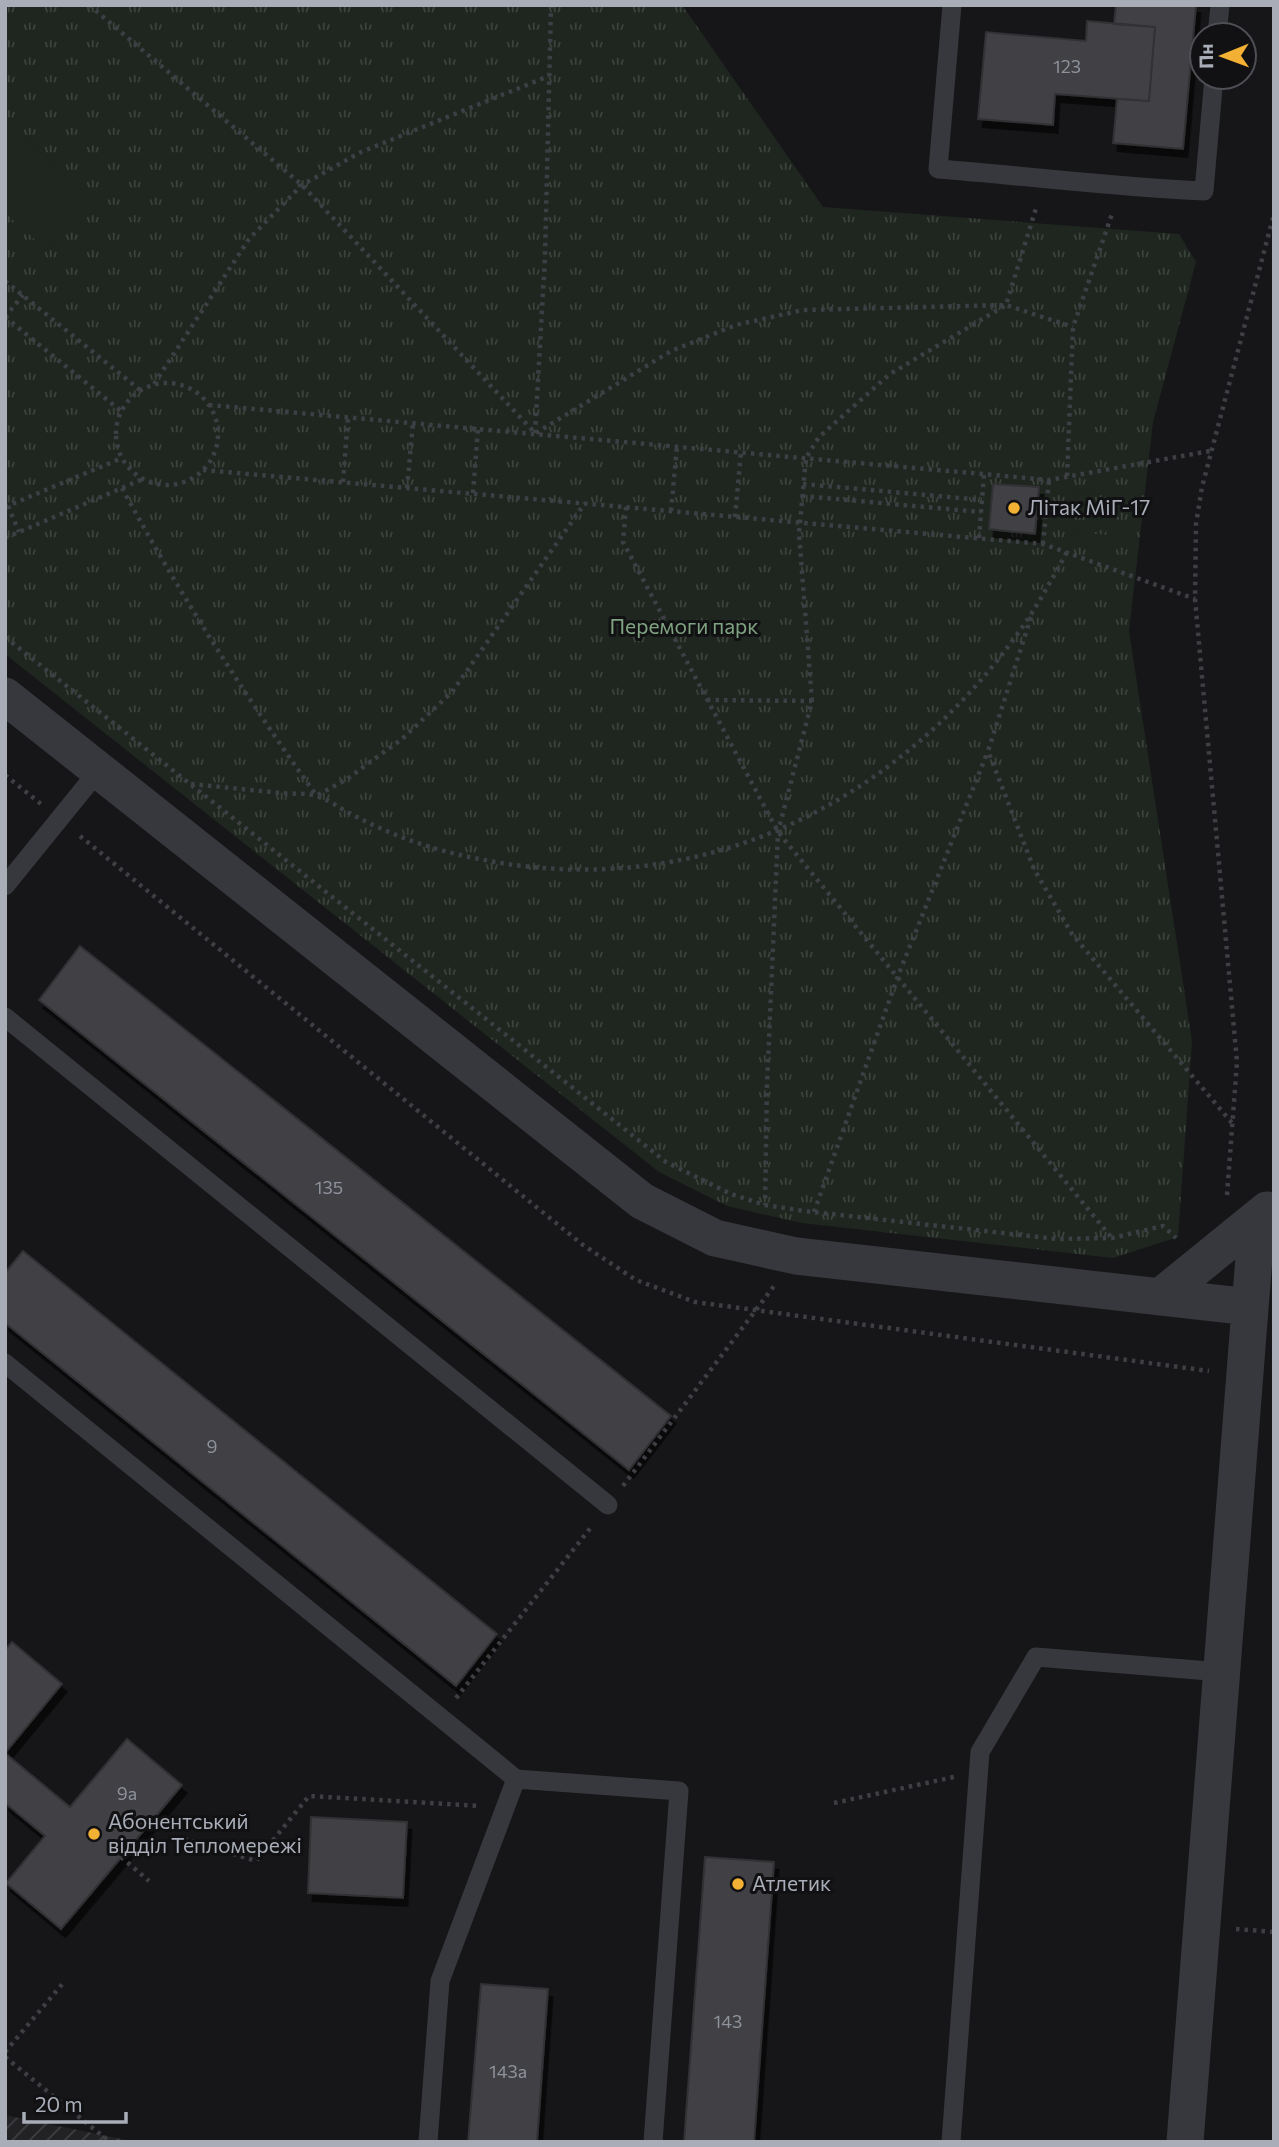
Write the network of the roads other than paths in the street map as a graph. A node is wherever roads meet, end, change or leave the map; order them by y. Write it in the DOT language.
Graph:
graph roads {
  1 [pos="952,5"];
  2 [pos="1213,91"];
  3 [pos="5,696"];
  4 [pos="99,770"];
  5 [pos="5,886"];
  6 [pos="5,1017"];
  7 [pos="1265,1212"];
  8 [pos="1160,1297"];
  9 [pos="1250,1307"];
  10 [pos="5,1363"];
  11 [pos="608,1505"];
  12 [pos="1222,1672"];
  13 [pos="516,1779"];
  14 [pos="428,2142"];
  15 [pos="653,2142"];
  16 [pos="951,2142"];
  17 [pos="1185,2142"];
  1 -- 2 [label="lane"];
  3 -- 4 [label="street"];
  4 -- 5 [label="lane"];
  4 -- 8 [label="street"];
  6 -- 11 [label="lane"];
  7 -- 8 [label="street"];
  7 -- 9 [label="street"];
  8 -- 9 [label="street"];
  9 -- 12 [label="street"];
  10 -- 13 [label="lane"];
  12 -- 16 [label="lane"];
  12 -- 17 [label="street"];
  13 -- 14 [label="lane"];
  13 -- 15 [label="lane"];
}
